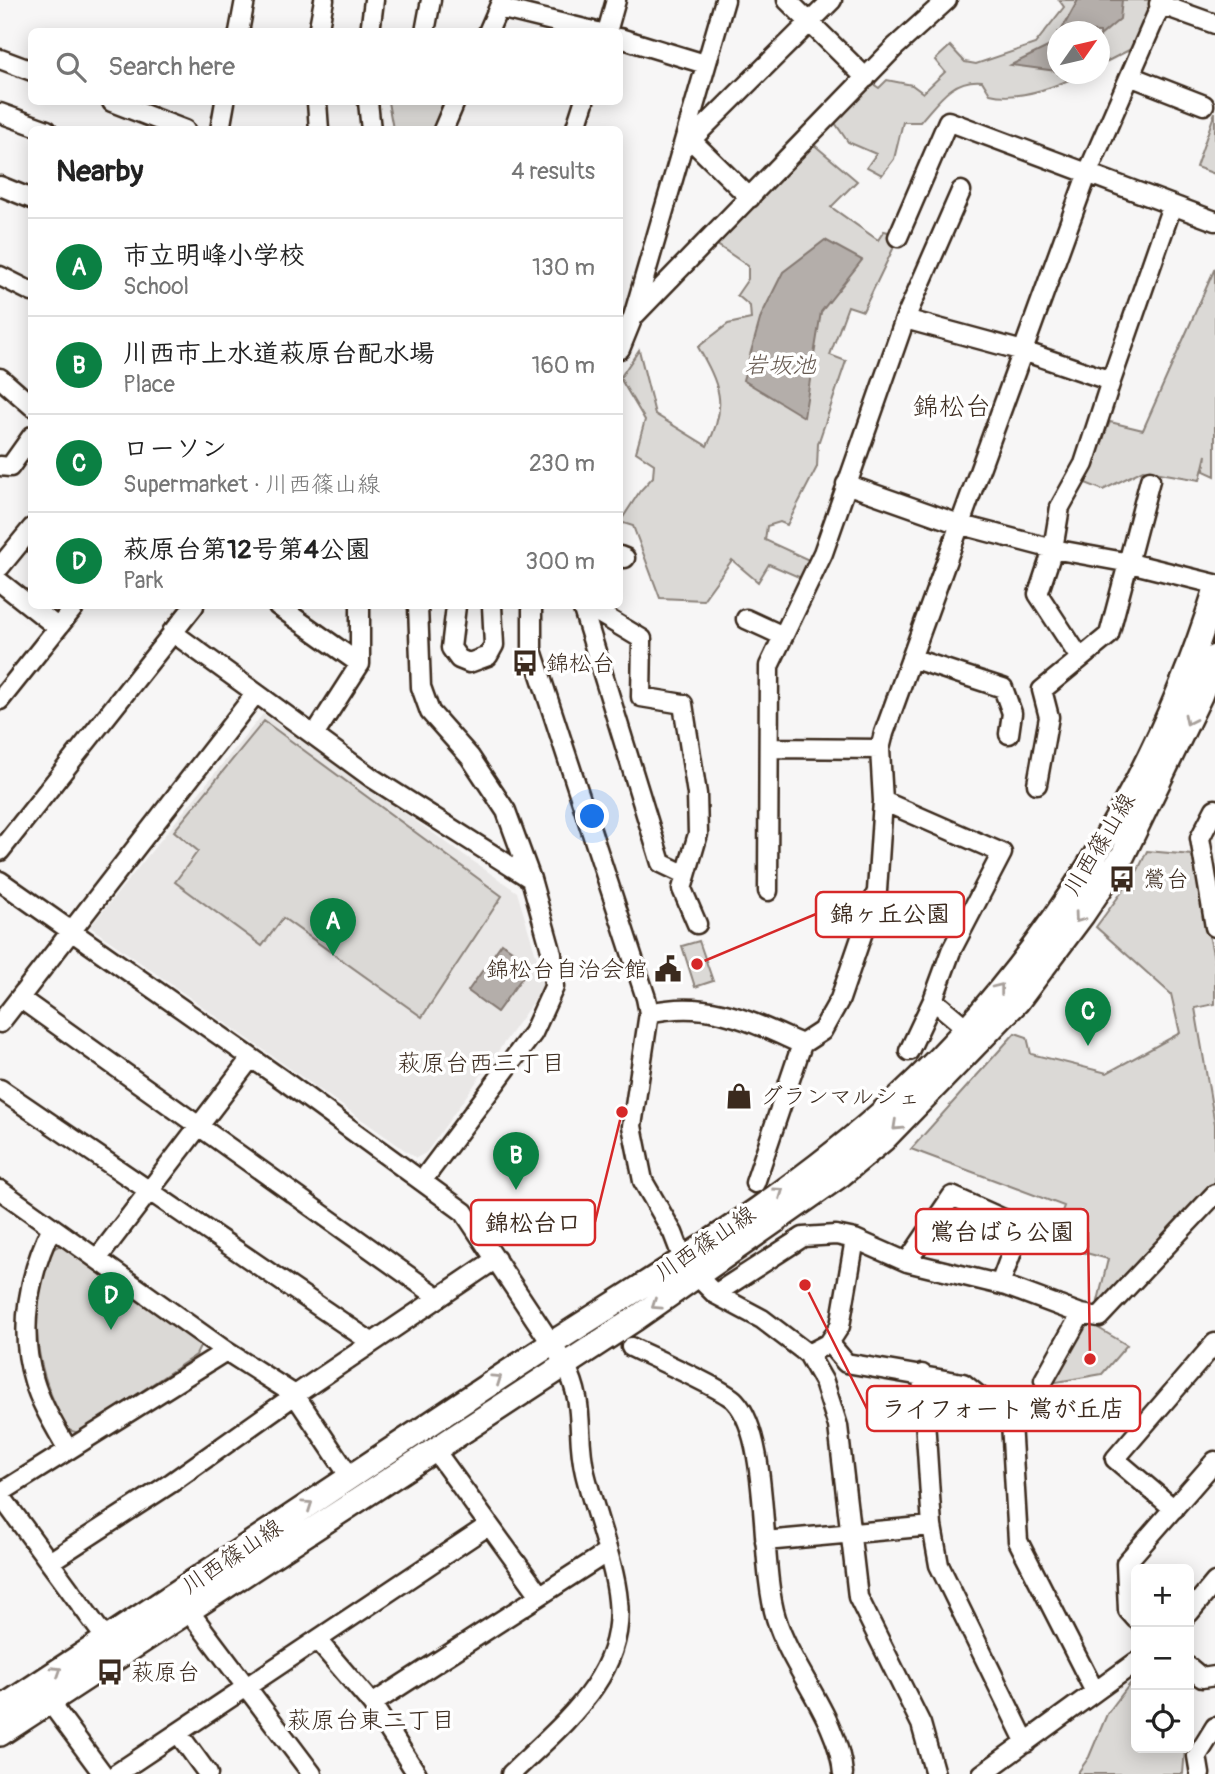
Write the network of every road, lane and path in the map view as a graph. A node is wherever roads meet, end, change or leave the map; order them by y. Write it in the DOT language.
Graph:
graph roads {
  1 [pos="245,0"];
  2 [pos="324,0"];
  3 [pos="374,0"];
  4 [pos="431,0"];
  5 [pos="616,0"];
  6 [pos="725,0"];
  7 [pos="787,0"];
  8 [pos="832,0"];
  9 [pos="947,0"];
  10 [pos="1161,2"];
  11 [pos="501,4"];
  12 [pos="810,22"];
  13 [pos="1215,24"];
  14 [pos="240,28"];
  15 [pos="319,28"];
  16 [pos="370,28"];
  17 [pos="426,28"];
  18 [pos="490,28"];
  19 [pos="583,28"];
  20 [pos="608,28"];
  21 [pos="623,39"];
  22 [pos="0,59"];
  23 [pos="705,64"];
  24 [pos="28,70"];
  25 [pos="1130,76"];
  26 [pos="866,78"];
  27 [pos="120,105"];
  28 [pos="224,105"];
  29 [pos="317,105"];
  30 [pos="368,105"];
  31 [pos="454,105"];
  32 [pos="583,105"];
  33 [pos="1204,105"];
  34 [pos="0,113"];
  35 [pos="36,126"];
  36 [pos="175,126"];
  37 [pos="221,126"];
  38 [pos="319,126"];
  39 [pos="371,126"];
  40 [pos="445,126"];
  41 [pos="576,126"];
  42 [pos="685,145"];
  43 [pos="1088,172"];
  44 [pos="0,186"];
  45 [pos="961,191"];
  46 [pos="28,197"];
  47 [pos="750,198"];
  48 [pos="1172,206"];
  49 [pos="1215,221"];
  50 [pos="898,237"];
  51 [pos="0,276"];
  52 [pos="28,290"];
  53 [pos="633,317"];
  54 [pos="905,320"];
  55 [pos="623,342"];
  56 [pos="1023,351"];
  57 [pos="0,378"];
  58 [pos="1111,381"];
  59 [pos="28,402"];
  60 [pos="28,442"];
  61 [pos="0,466"];
  62 [pos="1150,480"];
  63 [pos="846,484"];
  64 [pos="962,525"];
  65 [pos="28,533"];
  66 [pos="1053,549"];
  67 [pos="1130,563"];
  68 [pos="0,567"];
  69 [pos="0,582"];
  70 [pos="1215,584"];
  71 [pos="1215,592"];
  72 [pos="28,604"];
  73 [pos="34,609"];
  74 [pos="72,609"];
  75 [pos="191,609"];
  76 [pos="282,609"];
  77 [pos="360,609"];
  78 [pos="418,609"];
  79 [pos="456,609"];
  80 [pos="492,609"];
  81 [pos="532,609"];
  82 [pos="586,609"];
  83 [pos="590,609"];
  84 [pos="746,619"];
  85 [pos="57,627"];
  86 [pos="172,632"];
  87 [pos="783,636"];
  88 [pos="1215,657"];
  89 [pos="911,658"];
  90 [pos="1080,658"];
  91 [pos="360,664"];
  92 [pos="256,693"];
  93 [pos="0,700"];
  94 [pos="314,734"];
  95 [pos="1009,734"];
  96 [pos="769,748"];
  97 [pos="880,749"];
  98 [pos="1037,784"];
  99 [pos="883,801"];
  100 [pos="1215,809"];
  101 [pos="1208,833"];
  102 [pos="0,851"];
  103 [pos="686,875"];
  104 [pos="531,879"];
  105 [pos="0,881"];
  106 [pos="768,891"];
  107 [pos="1214,920"];
  108 [pos="697,924"];
  109 [pos="71,934"];
  110 [pos="21,999"];
  111 [pos="933,1000"];
  112 [pos="649,1013"];
  113 [pos="0,1023"];
  114 [pos="974,1034"];
  115 [pos="802,1044"];
  116 [pos="909,1051"];
  117 [pos="251,1058"];
  118 [pos="0,1088"];
  119 [pos="198,1126"];
  120 [pos="422,1181"];
  121 [pos="755,1184"];
  122 [pos="0,1190"];
  123 [pos="150,1192"];
  124 [pos="1215,1194"];
  125 [pos="52,1227"];
  126 [pos="855,1239"];
  127 [pos="97,1259"];
  128 [pos="496,1259"];
  129 [pos="683,1259"];
  130 [pos="907,1262"];
  131 [pos="698,1277"];
  132 [pos="1000,1284"];
  133 [pos="715,1294"];
  134 [pos="438,1297"];
  135 [pos="1081,1314"];
  136 [pos="370,1342"];
  137 [pos="552,1343"];
  138 [pos="829,1343"];
  139 [pos="1215,1343"];
  140 [pos="631,1348"];
  141 [pos="226,1351"];
  142 [pos="808,1354"];
  143 [pos="565,1364"];
  144 [pos="922,1374"];
  145 [pos="1044,1380"];
  146 [pos="295,1395"];
  147 [pos="434,1449"];
  148 [pos="68,1450"];
  149 [pos="1215,1461"];
  150 [pos="350,1477"];
  151 [pos="0,1494"];
  152 [pos="1174,1508"];
  153 [pos="489,1525"];
  154 [pos="932,1526"];
  155 [pos="849,1534"];
  156 [pos="765,1541"];
  157 [pos="606,1553"];
  158 [pos="51,1561"];
  159 [pos="1215,1582"];
  160 [pos="540,1594"];
  161 [pos="1194,1607"];
  162 [pos="189,1611"];
  163 [pos="1131,1613"];
  164 [pos="106,1639"];
  165 [pos="317,1640"];
  166 [pos="1131,1665"];
  167 [pos="1194,1671"];
  168 [pos="1215,1676"];
  169 [pos="247,1688"];
  170 [pos="1094,1690"];
  171 [pos="49,1701"];
  172 [pos="372,1704"];
  173 [pos="0,1709"];
  174 [pos="1215,1727"];
  175 [pos="178,1733"];
  176 [pos="0,1734"];
  177 [pos="1026,1743"];
  178 [pos="103,1774"];
  179 [pos="116,1774"];
  180 [pos="208,1774"];
  181 [pos="312,1774"];
  182 [pos="417,1774"];
  183 [pos="511,1774"];
  184 [pos="843,1774"];
  185 [pos="934,1774"];
  186 [pos="982,1774"];
  187 [pos="1200,1774"];
  1 -- 14 [label="street"];
  2 -- 15 [label="street"];
  3 -- 16 [label="street"];
  4 -- 17 [label="street"];
  5 -- 20 [label="street"];
  6 -- 23 [label="street"];
  7 -- 12 [label="street"];
  8 -- 12 [label="street"];
  9 -- 26 [label="street"];
  10 -- 13 [label="street"];
  10 -- 25 [label="street"];
  11 -- 18 [label="street"];
  11 -- 19 [label="street"];
  12 -- 26 [label="street"];
  12 -- 42 [label="street"];
  21 -- 23 [label="street"];
  22 -- 24 [label="street"];
  23 -- 42 [label="street"];
  25 -- 33 [label="street"];
  25 -- 43 [label="street"];
  26 -- 47 [label="street"];
  27 -- 36 [label="street"];
  28 -- 37 [label="street"];
  29 -- 38 [label="street"];
  30 -- 39 [label="street"];
  31 -- 40 [label="street"];
  32 -- 41 [label="street"];
  34 -- 35 [label="street"];
  42 -- 47 [label="street"];
  42 -- 53 [label="street"];
  43 -- 48 [label="street"];
  43 -- 50 [label="street"];
  43 -- 56 [label="street"];
  44 -- 46 [label="street"];
  45 -- 54 [label="street"];
  47 -- 53 [label="street"];
  48 -- 49 [label="street"];
  48 -- 58 [label="street"];
  51 -- 52 [label="street"];
  53 -- 55 [label="street"];
  54 -- 56 [label="street"];
  54 -- 63 [label="street"];
  56 -- 58 [label="street"];
  56 -- 64 [label="street"];
  57 -- 59 [label="street"];
  58 -- 66 [label="street"];
  60 -- 61 [label="street"];
  62 -- 67 [label="street"];
  63 -- 64 [label="street"];
  63 -- 87 [label="street"];
  64 -- 66 [label="street"];
  64 -- 89 [label="street"];
  65 -- 68 [label="street"];
  66 -- 67 [label="street"];
  66 -- 90 [label="street"];
  67 -- 70 [label="street"];
  67 -- 90 [label="street"];
  69 -- 72 [label="street"];
  114 -- 71 [label="main road, 川西篠山線, one-way"];
  73 -- 85 [label="street"];
  74 -- 85 [label="street"];
  75 -- 86 [label="street"];
  76 -- 91 [label="street"];
  77 -- 91 [label="street"];
  78 -- 104 [label="street"];
  79 -- 80 [label="street"];
  81 -- 112 [label="street"];
  82 -- 103 [label="street"];
  83 -- 103 [label="street"];
  84 -- 87 [label="street"];
  85 -- 93 [label="street"];
  86 -- 92 [label="street"];
  86 -- 102 [label="street"];
  87 -- 96 [label="street"];
  88 -- 114 [label="main road, 川西篠山線, one-way"];
  89 -- 95 [label="street"];
  89 -- 97 [label="street"];
  90 -- 98 [label="street"];
  91 -- 94 [label="street"];
  92 -- 94 [label="street"];
  92 -- 109 [label="street"];
  94 -- 104 [label="street"];
  96 -- 97 [label="street"];
  96 -- 106 [label="street"];
  97 -- 99 [label="street"];
  99 -- 111 [label="street"];
  99 -- 115 [label="street"];
  100 -- 101 [label="street"];
  101 -- 107 [label="street"];
  103 -- 108 [label="street"];
  104 -- 120 [label="street"];
  105 -- 109 [label="street"];
  109 -- 110 [label="street"];
  109 -- 117 [label="street"];
  110 -- 113 [label="street"];
  110 -- 119 [label="street"];
  111 -- 114 [label="street"];
  111 -- 116 [label="street"];
  112 -- 115 [label="street"];
  112 -- 129 [label="street"];
  129 -- 114 [label="main road, 川西篠山線, one-way"];
  114 -- 131 [label="main road, 川西篠山線, one-way"];
  115 -- 121 [label="street"];
  117 -- 119 [label="street"];
  117 -- 120 [label="street"];
  118 -- 123 [label="street"];
  119 -- 123 [label="street"];
  119 -- 134 [label="street"];
  120 -- 128 [label="street"];
  122 -- 125 [label="street"];
  123 -- 127 [label="street"];
  123 -- 136 [label="street"];
  124 -- 135 [label="street"];
  125 -- 127 [label="street"];
  125 -- 148 [label="street"];
  126 -- 130 [label="street"];
  126 -- 133 [label="street"];
  126 -- 138 [label="street"];
  127 -- 141 [label="street"];
  128 -- 134 [label="street"];
  128 -- 137 [label="street"];
  129 -- 131 [label="street"];
  129 -- 137 [label="main road, 川西篠山線"];
  130 -- 132 [label="street"];
  130 -- 132 [label="street"];
  131 -- 133 [label="street"];
  131 -- 143 [label="main road, 川西篠山線, one-way"];
  132 -- 135 [label="street"];
  133 -- 142 [label="street"];
  134 -- 136 [label="street"];
  135 -- 145 [label="street"];
  136 -- 146 [label="street"];
  137 -- 143 [label="street"];
  150 -- 137 [label="main road, 川西篠山線, one-way"];
  138 -- 142 [label="street"];
  138 -- 144 [label="street"];
  139 -- 152 [label="street"];
  140 -- 156 [label="street"];
  141 -- 146 [label="street"];
  141 -- 148 [label="street"];
  142 -- 155 [label="street"];
  143 -- 147 [label="main road, 川西篠山線"];
  143 -- 157 [label="street"];
  144 -- 154 [label="street"];
  144 -- 170 [label="street"];
  146 -- 150 [label="street"];
  146 -- 158 [label="street"];
  147 -- 153 [label="street"];
  147 -- 162 [label="main road, 川西篠山線"];
  148 -- 151 [label="street"];
  149 -- 152 [label="street"];
  164 -- 150 [label="main road, 川西篠山線, one-way"];
  151 -- 158 [label="street"];
  152 -- 163 [label="street"];
  153 -- 160 [label="street"];
  153 -- 165 [label="street"];
  154 -- 155 [label="street"];
  154 -- 177 [label="street"];
  155 -- 156 [label="street"];
  155 -- 185 [label="street"];
  156 -- 184 [label="street"];
  157 -- 160 [label="street"];
  157 -- 183 [label="street"];
  158 -- 164 [label="street"];
  159 -- 161 [label="street"];
  160 -- 172 [label="street"];
  162 -- 169 [label="street"];
  162 -- 171 [label="main road, 川西篠山線"];
  173 -- 164 [label="main road, 川西篠山線, one-way"];
  165 -- 169 [label="street"];
  165 -- 172 [label="street"];
  166 -- 170 [label="street"];
  167 -- 168 [label="street"];
  169 -- 175 [label="street"];
  169 -- 181 [label="street"];
  170 -- 177 [label="street"];
  171 -- 176 [label="main road, 川西篠山線"];
  171 -- 178 [label="street"];
  172 -- 182 [label="street"];
  174 -- 187 [label="street"];
  175 -- 179 [label="street"];
  175 -- 180 [label="street"];
  177 -- 186 [label="street"];
}
